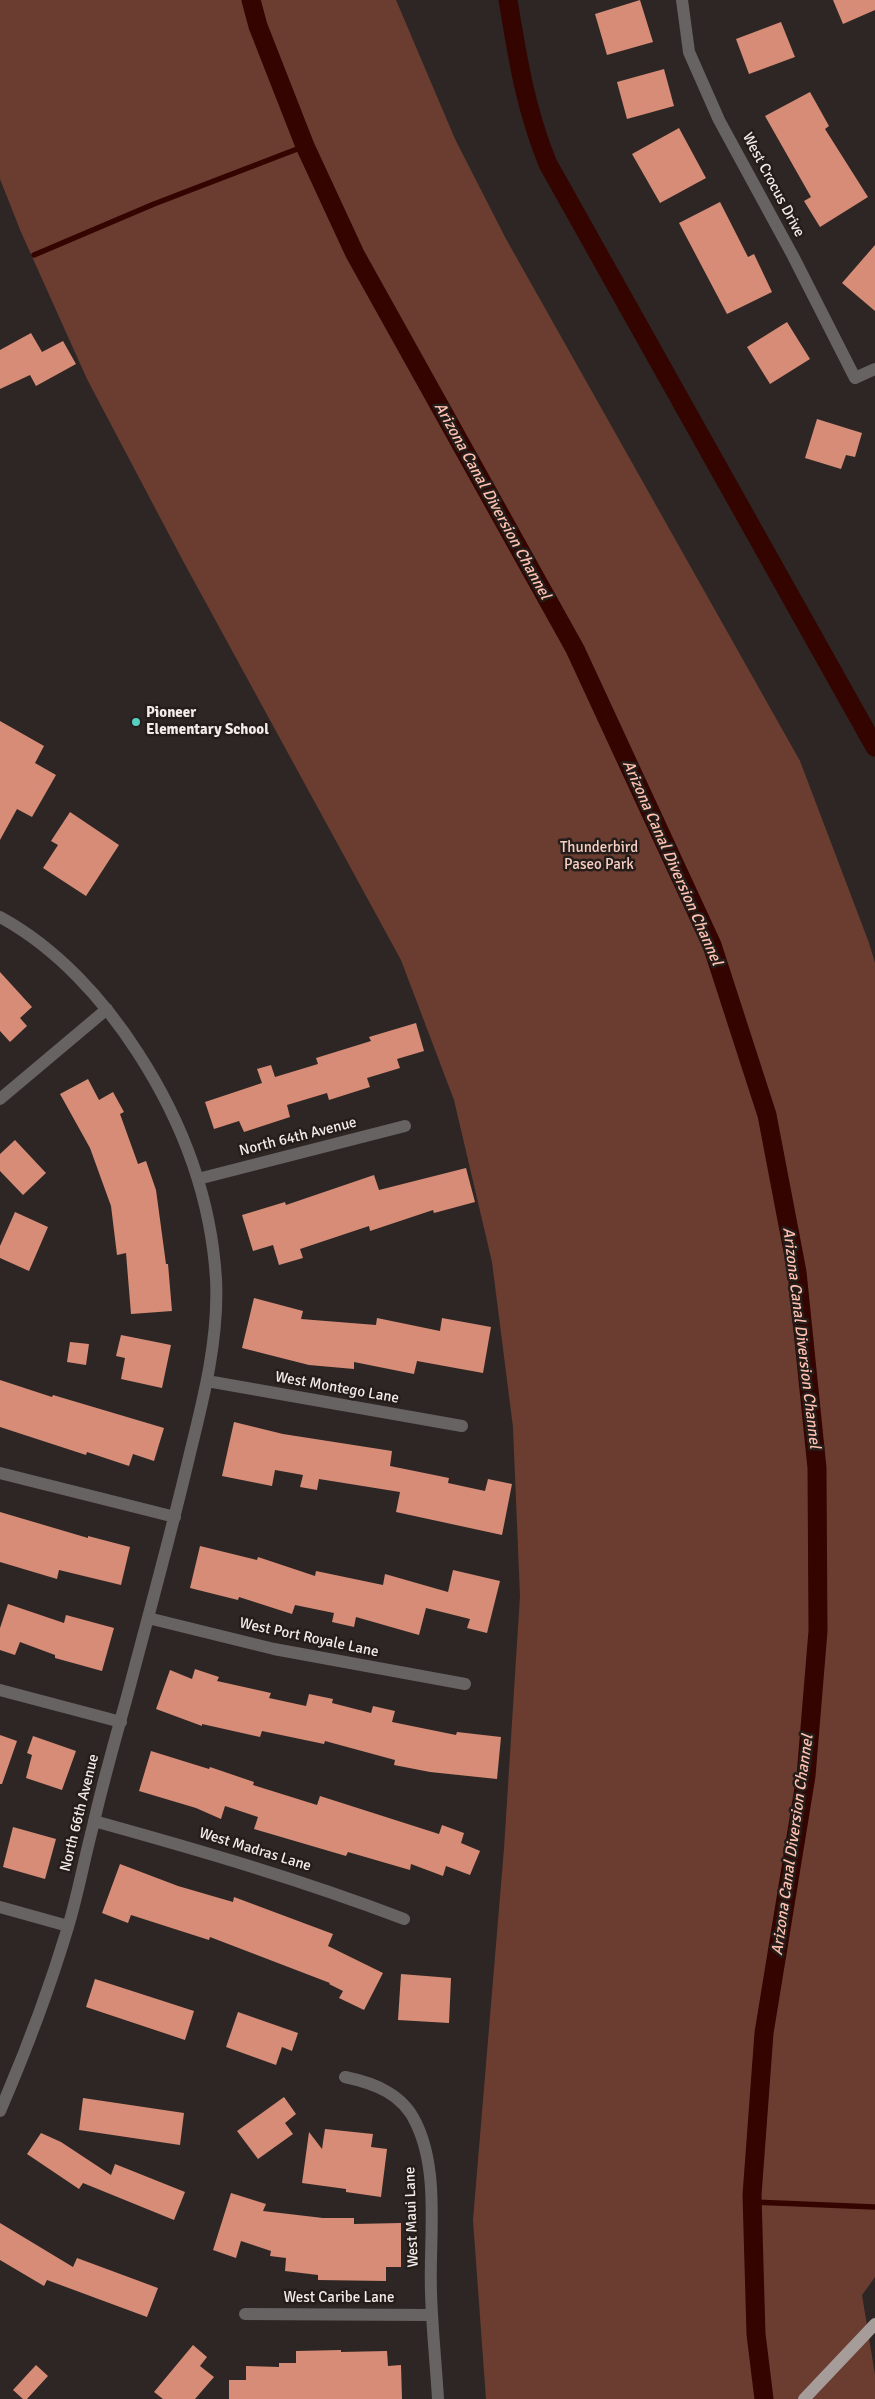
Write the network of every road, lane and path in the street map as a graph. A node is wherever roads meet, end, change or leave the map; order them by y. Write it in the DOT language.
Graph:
graph roads {
  1 [pos="682,0"];
  2 [pos="875,369"];
  3 [pos="0,917"];
  4 [pos="107,1009"];
  5 [pos="0,1098"];
  6 [pos="405,1126"];
  7 [pos="198,1179"];
  8 [pos="206,1381"];
  9 [pos="462,1426"];
  10 [pos="0,1473"];
  11 [pos="175,1517"];
  12 [pos="148,1618"];
  13 [pos="465,1684"];
  14 [pos="0,1690"];
  15 [pos="120,1722"];
  16 [pos="94,1821"];
  17 [pos="0,1907"];
  18 [pos="404,1919"];
  19 [pos="68,1926"];
  20 [pos="345,2077"];
  21 [pos="0,2111"];
  22 [pos="245,2314"];
  23 [pos="432,2315"];
  24 [pos="872,2327"];
  25 [pos="438,2399"];
  26 [pos="804,2399"];
  1 -- 2 [label="street, West Crocus Drive"];
  3 -- 4 [label="street, North 66th Avenue"];
  4 -- 5 [label="street"];
  4 -- 7 [label="street, North 66th Avenue"];
  6 -- 7 [label="street, North 64th Avenue"];
  7 -- 8 [label="street, North 66th Avenue"];
  8 -- 9 [label="street, West Montego Lane"];
  8 -- 11 [label="street, North 66th Avenue"];
  10 -- 11 [label="street"];
  11 -- 12 [label="street, North 66th Avenue"];
  12 -- 13 [label="street, West Port Royale Lane"];
  12 -- 15 [label="street, North 66th Avenue"];
  14 -- 15 [label="street"];
  15 -- 16 [label="street, North 66th Avenue"];
  16 -- 18 [label="street, West Madras Lane"];
  16 -- 19 [label="street, North 66th Avenue"];
  17 -- 19 [label="street"];
  19 -- 21 [label="street, North 66th Avenue"];
  20 -- 23 [label="street, West Maui Lane"];
  22 -- 23 [label="street, West Caribe Lane"];
  23 -- 25 [label="street, West Maui Lane"];
  24 -- 26 [label="main road"];
}
